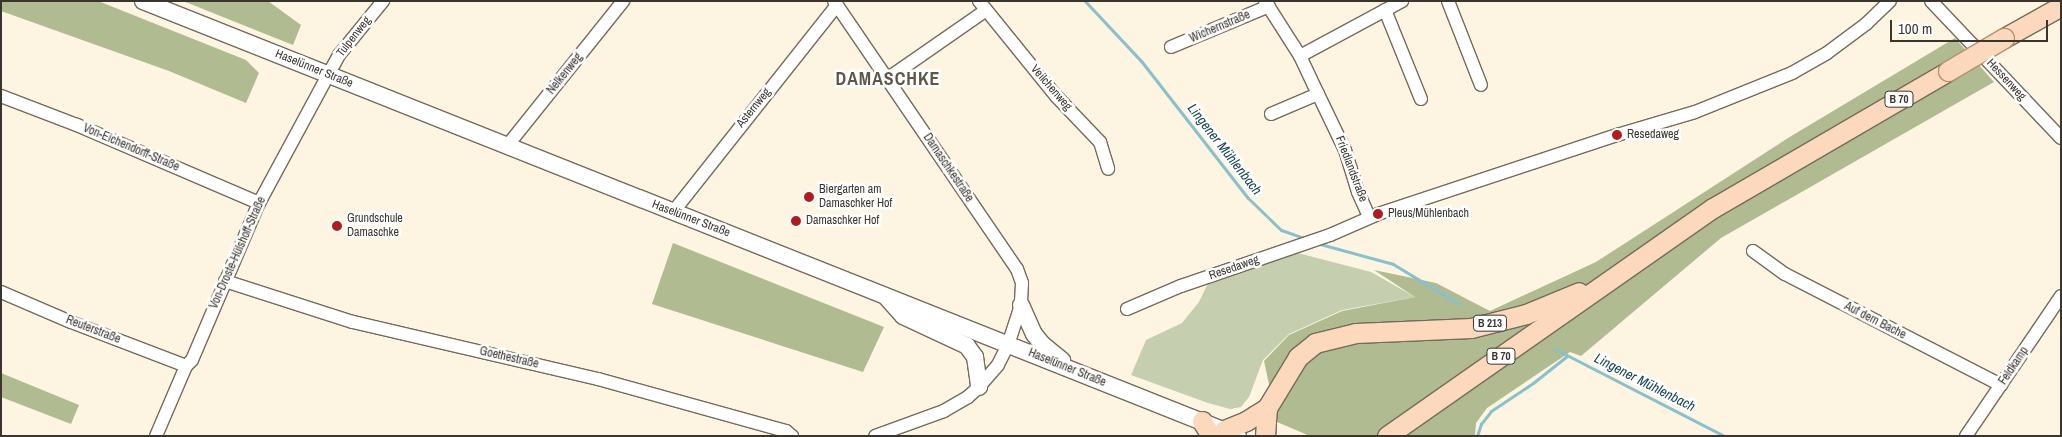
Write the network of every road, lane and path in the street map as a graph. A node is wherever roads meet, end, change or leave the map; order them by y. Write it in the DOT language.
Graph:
graph roads {
  1 [pos="143,1"];
  2 [pos="383,1"];
  3 [pos="623,1"];
  4 [pos="1402,1"];
  5 [pos="1448,1"];
  6 [pos="1890,1"];
  7 [pos="1931,1"];
  8 [pos="835,3"];
  9 [pos="1267,4"];
  10 [pos="982,6"];
  11 [pos="2061,6"];
  12 [pos="1385,10"];
  13 [pos="1171,47"];
  14 [pos="1300,56"];
  15 [pos="327,74"];
  16 [pos="887,79"];
  17 [pos="1480,85"];
  18 [pos="1318,94"];
  19 [pos="1,96"];
  20 [pos="1421,99"];
  21 [pos="1272,114"];
  22 [pos="2061,138"];
  23 [pos="507,146"];
  24 [pos="1108,169"];
  25 [pos="259,203"];
  26 [pos="672,212"];
  27 [pos="1369,217"];
  28 [pos="1753,251"];
  29 [pos="1614,275"];
  30 [pos="225,282"];
  31 [pos="1,292"];
  32 [pos="884,294"];
  33 [pos="2061,296"];
  34 [pos="1021,305"];
  35 [pos="1127,308"];
  36 [pos="1008,345"];
  37 [pos="186,366"];
  38 [pos="1078,372"];
  39 [pos="2001,385"];
  40 [pos="978,387"];
  41 [pos="1267,408"];
  42 [pos="1219,431"];
  43 [pos="156,436"];
  44 [pos="792,436"];
  45 [pos="875,436"];
  46 [pos="1265,436"];
  47 [pos="1387,436"];
  48 [pos="1966,436"];
  1 -- 15 [label="street, Haselünner Straße"];
  2 -- 15 [label="street, Tulpenweg"];
  3 -- 23 [label="street, Nelkenweg"];
  4 -- 12 [label="street"];
  5 -- 17 [label="street"];
  6 -- 27 [label="street, Resedaweg"];
  7 -- 22 [label="street, Hessenweg"];
  8 -- 16 [label="street, Damaschkestraße"];
  8 -- 26 [label="street, Asternweg"];
  9 -- 13 [label="street, Wichernstraße"];
  9 -- 14 [label="street, Friedlandstraße"];
  10 -- 16 [label="street, Veilchenweg"];
  10 -- 24 [label="street, Veilchenweg"];
  11 -- 29 [label="main road, B 70, bridge"];
  12 -- 14 [label="street"];
  12 -- 20 [label="street"];
  14 -- 18 [label="street, Friedlandstraße"];
  15 -- 23 [label="street, Haselünner Straße"];
  15 -- 25 [label="street, Von-Droste-Hülshoff-Straße"];
  16 -- 34 [label="street, Damaschkestraße"];
  18 -- 21 [label="street"];
  18 -- 27 [label="street, Friedlandstraße"];
  19 -- 25 [label="street, Von-Eichendorff-Straße"];
  23 -- 26 [label="street, Haselünner Straße"];
  25 -- 30 [label="street, Von-Droste-Hülshoff-Straße"];
  26 -- 32 [label="street, Haselünner Straße"];
  27 -- 35 [label="street, Resedaweg"];
  28 -- 39 [label="street, Auf dem Bache"];
  29 -- 41 [label="main road, B 213"];
  29 -- 47 [label="main road, B 70"];
  30 -- 37 [label="street, Von-Droste-Hülshoff-Straße"];
  30 -- 44 [label="street, Goethestraße"];
  31 -- 37 [label="street, Reuterstraße"];
  32 -- 36 [label="street, Haselünner Straße"];
  32 -- 40 [label="street"];
  33 -- 39 [label="street, Feldkamp"];
  34 -- 36 [label="street, Damaschkestraße"];
  34 -- 38 [label="street"];
  36 -- 38 [label="street, Haselünner Straße"];
  36 -- 40 [label="street, Damaschkestraße"];
  37 -- 43 [label="street, Von-Droste-Hülshoff-Straße"];
  38 -- 42 [label="street, Haselünner Straße"];
  39 -- 48 [label="street, Feldkamp"];
  40 -- 45 [label="street, Damaschkestraße"];
  41 -- 42 [label="main road, B 213"];
  41 -- 46 [label="main road"];
}
